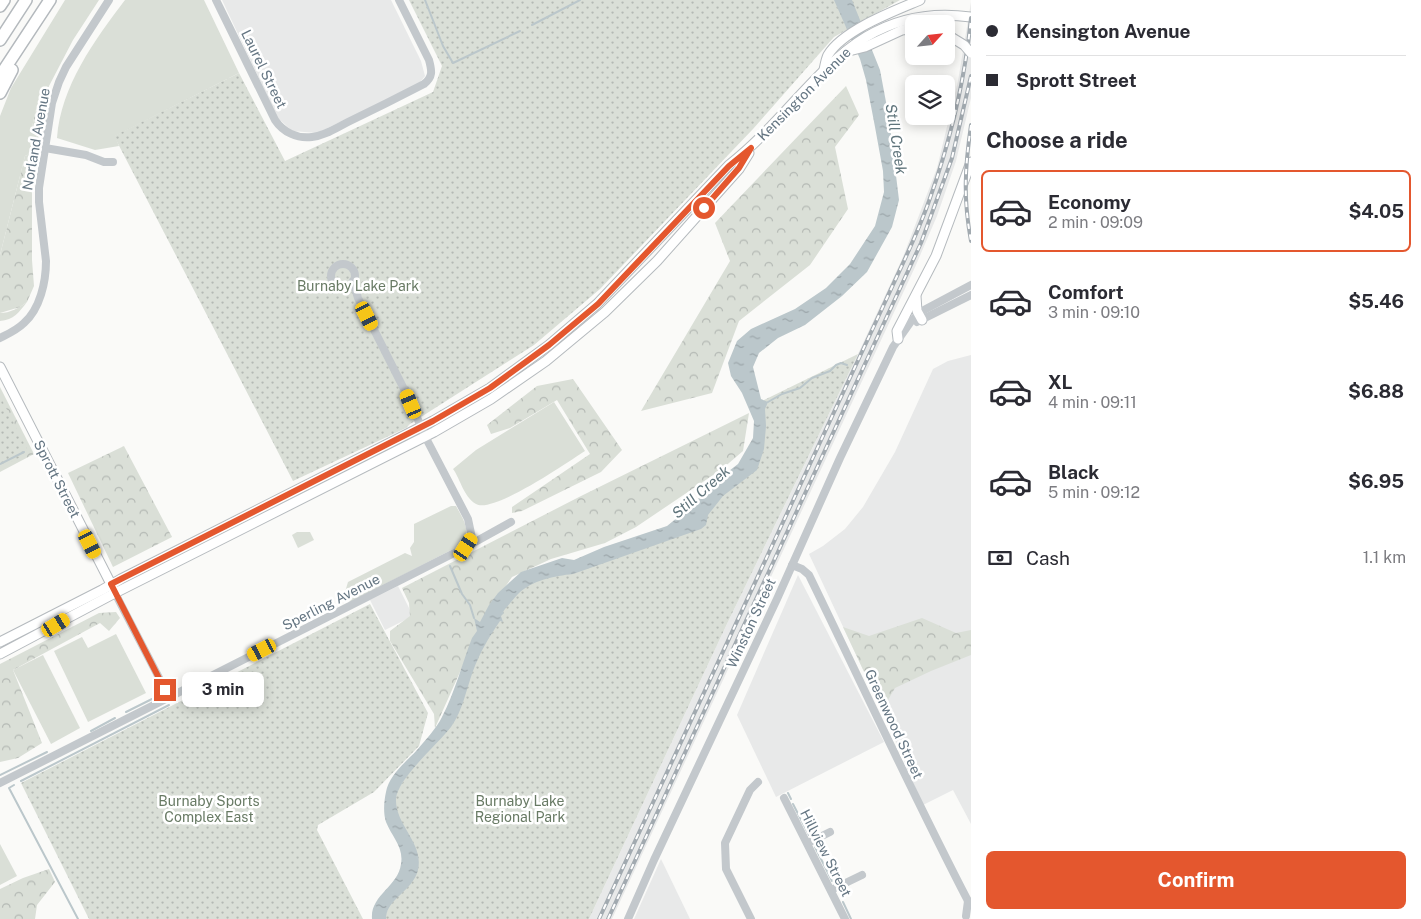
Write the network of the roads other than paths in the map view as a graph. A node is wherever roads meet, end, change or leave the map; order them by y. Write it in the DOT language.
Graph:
graph roads {
  1 [pos="4,0"];
  2 [pos="26,0"];
  3 [pos="50,0"];
  4 [pos="109,0"];
  5 [pos="216,0"];
  6 [pos="399,0"];
  7 [pos="920,0"];
  8 [pos="0,6"];
  9 [pos="971,17"];
  10 [pos="905,30"];
  11 [pos="0,40"];
  12 [pos="955,40"];
  13 [pos="23,42"];
  14 [pos="843,53"];
  15 [pos="971,53"];
  16 [pos="824,70"];
  17 [pos="0,76"];
  18 [pos="0,93"];
  19 [pos="46,148"];
  20 [pos="114,162"];
  21 [pos="971,162"];
  22 [pos="354,281"];
  23 [pos="971,285"];
  24 [pos="342,288"];
  25 [pos="971,295"];
  26 [pos="916,296"];
  27 [pos="358,298"];
  28 [pos="920,317"];
  29 [pos="0,338"];
  30 [pos="898,339"];
  31 [pos="0,367"];
  32 [pos="423,431"];
  33 [pos="511,522"];
  34 [pos="466,547"];
  35 [pos="792,565"];
  36 [pos="113,589"];
  37 [pos="0,642"];
  38 [pos="0,654"];
  39 [pos="169,697"];
  40 [pos="758,782"];
  41 [pos="0,783"];
  42 [pos="784,798"];
  43 [pos="830,832"];
  44 [pos="808,843"];
  45 [pos="862,875"];
  46 [pos="831,890"];
  47 [pos="969,902"];
  48 [pos="966,916"];
  49 [pos="628,919"];
  50 [pos="751,919"];
  51 [pos="846,919"];
  1 -- 8 [label="highway"];
  2 -- 11 [label="highway"];
  3 -- 13 [label="highway"];
  4 -- 19 [label="street, Norland Avenue"];
  5 -- 6 [label="street, Laurel Street"];
  7 -- 16 [label="main road"];
  9 -- 14 [label="main road, Kensington Avenue"];
  10 -- 14 [label="main road"];
  12 -- 15 [label="main road, bridge"];
  13 -- 17 [label="highway"];
  13 -- 18 [label="highway"];
  14 -- 16 [label="main road, Kensington Avenue"];
  16 -- 32 [label="main road, Kensington Avenue"];
  19 -- 20 [label="street"];
  19 -- 29 [label="street, Norland Avenue"];
  21 -- 26 [label="main road"];
  22 -- 24 [label="street"];
  22 -- 24 [label="street"];
  22 -- 27 [label="street"];
  23 -- 28 [label="street"];
  24 -- 27 [label="street"];
  25 -- 28 [label="street"];
  26 -- 28 [label="main road"];
  26 -- 30 [label="main road"];
  27 -- 32 [label="street"];
  28 -- 30 [label="street"];
  30 -- 35 [label="street, Winston Street"];
  31 -- 36 [label="main road, Sprott Street"];
  32 -- 34 [label="street"];
  32 -- 36 [label="main road, Kensington Avenue"];
  33 -- 34 [label="street, Sperling Avenue"];
  34 -- 39 [label="street, Sperling Avenue"];
  35 -- 47 [label="street, Greenwood Street"];
  35 -- 49 [label="street, Winston Street"];
  36 -- 37 [label="main road, Kensington Avenue"];
  36 -- 38 [label="main road, Kensington Avenue"];
  36 -- 39 [label="street, Sprott Street"];
  39 -- 41 [label="street, Sperling Avenue"];
  40 -- 50 [label="street"];
  42 -- 44 [label="street, Hillview Street"];
  43 -- 44 [label="street"];
  44 -- 46 [label="street, Hillview Street"];
  45 -- 46 [label="street"];
  46 -- 51 [label="street, Hillview Street"];
  47 -- 48 [label="street, Greenwood Street"];
}
